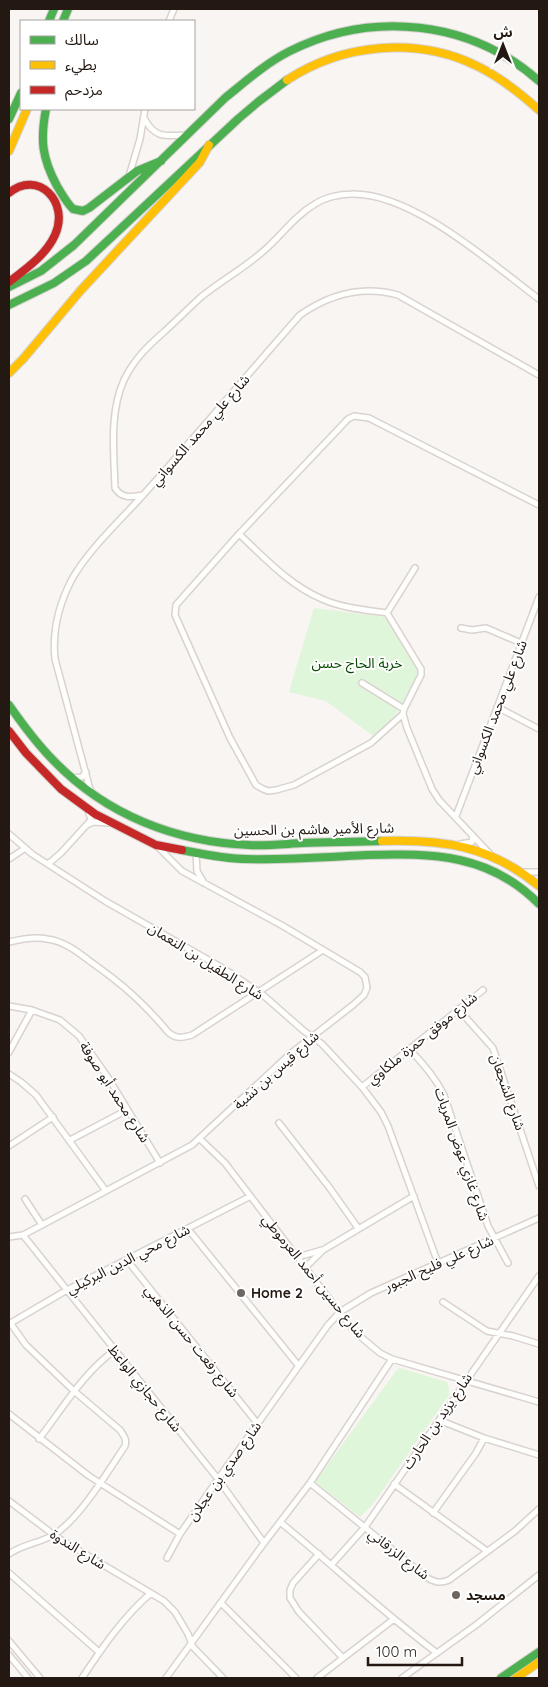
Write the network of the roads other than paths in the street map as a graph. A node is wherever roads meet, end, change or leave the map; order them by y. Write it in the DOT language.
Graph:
graph roads {
  1 [pos="539,81"];
  2 [pos="20,95"];
  3 [pos="27,110"];
  4 [pos="46,110"];
  5 [pos="145,110"];
  6 [pos="539,110"];
  7 [pos="144,117"];
  8 [pos="9,119"];
  9 [pos="187,136"];
  10 [pos="209,145"];
  11 [pos="9,151"];
  12 [pos="161,161"];
  13 [pos="129,177"];
  14 [pos="9,193"];
  15 [pos="9,282"];
  16 [pos="9,287"];
  17 [pos="539,299"];
  18 [pos="9,305"];
  19 [pos="9,373"];
  20 [pos="539,375"];
  21 [pos="144,495"];
  22 [pos="539,505"];
  23 [pos="239,534"];
  24 [pos="415,568"];
  25 [pos="539,597"];
  26 [pos="387,613"];
  27 [pos="461,628"];
  28 [pos="521,643"];
  29 [pos="362,683"];
  30 [pos="9,705"];
  31 [pos="497,707"];
  32 [pos="404,711"];
  33 [pos="539,729"];
  34 [pos="9,731"];
  35 [pos="86,772"];
  36 [pos="72,778"];
  37 [pos="92,794"];
  38 [pos="88,809"];
  39 [pos="456,816"];
  40 [pos="116,824"];
  41 [pos="85,826"];
  42 [pos="9,834"];
  43 [pos="473,835"];
  44 [pos="156,845"];
  45 [pos="456,845"];
  46 [pos="24,849"];
  47 [pos="196,853"];
  48 [pos="491,854"];
  49 [pos="9,859"];
  50 [pos="48,864"];
  51 [pos="523,872"];
  52 [pos="539,872"];
  53 [pos="206,886"];
  54 [pos="539,886"];
  55 [pos="539,904"];
  56 [pos="9,942"];
  57 [pos="323,950"];
  58 [pos="483,990"];
  59 [pos="258,991"];
  60 [pos="9,1006"];
  61 [pos="458,1009"];
  62 [pos="32,1010"];
  63 [pos="313,1037"];
  64 [pos="410,1049"];
  65 [pos="9,1052"];
  66 [pos="9,1074"];
  67 [pos="362,1086"];
  68 [pos="128,1110"];
  69 [pos="53,1118"];
  70 [pos="279,1123"];
  71 [pos="200,1139"];
  72 [pos="70,1140"];
  73 [pos="9,1146"];
  74 [pos="160,1162"];
  75 [pos="539,1186"];
  76 [pos="106,1191"];
  77 [pos="414,1196"];
  78 [pos="249,1197"];
  79 [pos="25,1199"];
  80 [pos="539,1218"];
  81 [pos="42,1225"];
  82 [pos="358,1228"];
  83 [pos="188,1229"];
  84 [pos="24,1234"];
  85 [pos="9,1237"];
  86 [pos="496,1238"];
  87 [pos="323,1250"];
  88 [pos="298,1257"];
  89 [pos="127,1260"];
  90 [pos="438,1262"];
  91 [pos="508,1263"];
  92 [pos="306,1267"];
  93 [pos="539,1276"];
  94 [pos="67,1290"];
  95 [pos="443,1302"];
  96 [pos="340,1312"];
  97 [pos="9,1325"];
  98 [pos="498,1333"];
  99 [pos="539,1344"];
  100 [pos="115,1350"];
  101 [pos="392,1359"];
  102 [pos="298,1365"];
  103 [pos="466,1379"];
  104 [pos="74,1391"];
  105 [pos="539,1402"];
  106 [pos="9,1414"];
  107 [pos="439,1420"];
  108 [pos="257,1422"];
  109 [pos="484,1438"];
  110 [pos="39,1439"];
  111 [pos="539,1455"];
  112 [pos="218,1478"];
  113 [pos="100,1483"];
  114 [pos="310,1483"];
  115 [pos="394,1484"];
  116 [pos="9,1501"];
  117 [pos="539,1509"];
  118 [pos="433,1514"];
  119 [pos="280,1522"];
  120 [pos="364,1527"];
  121 [pos="180,1534"];
  122 [pos="54,1535"];
  123 [pos="264,1543"];
  124 [pos="487,1551"];
  125 [pos="9,1554"];
  126 [pos="319,1554"];
  127 [pos="167,1558"];
  128 [pos="332,1564"];
  129 [pos="9,1573"];
  130 [pos="539,1575"];
  131 [pos="151,1593"];
  132 [pos="221,1603"];
  133 [pos="394,1619"];
  134 [pos="9,1641"];
  135 [pos="190,1643"];
  136 [pos="99,1652"];
  137 [pos="539,1652"];
  138 [pos="437,1653"];
  139 [pos="9,1655"];
  140 [pos="343,1658"];
  141 [pos="539,1662"];
  142 [pos="28,1678"];
  143 [pos="40,1678"];
  144 [pos="82,1678"];
  145 [pos="166,1678"];
  146 [pos="222,1678"];
  147 [pos="296,1678"];
  148 [pos="317,1678"];
  149 [pos="402,1678"];
  150 [pos="501,1678"];
  151 [pos="516,1678"];
  1 -- 9 [label="main road"];
  2 -- 8 [label="main road"];
  3 -- 11 [label="main road"];
  4 -- 13 [label="main road"];
  5 -- 7 [label="street"];
  6 -- 10 [label="main road"];
  7 -- 9 [label="street"];
  7 -- 13 [label="street"];
  9 -- 12 [label="main road"];
  10 -- 18 [label="main road"];
  10 -- 19 [label="main road"];
  12 -- 13 [label="main road"];
  12 -- 16 [label="main road"];
  14 -- 15 [label="main road"];
  17 -- 21 [label="street"];
  20 -- 21 [label="street, شارع علي محمد الكسواني"];
  21 -- 35 [label="street, شارع علي محمد الكسواني"];
  22 -- 23 [label="street"];
  23 -- 26 [label="street"];
  23 -- 32 [label="street"];
  24 -- 26 [label="street"];
  25 -- 28 [label="street, شارع علي محمد الكسواني"];
  26 -- 32 [label="street"];
  27 -- 28 [label="street"];
  28 -- 31 [label="street, شارع علي محمد الكسواني"];
  29 -- 32 [label="street"];
  30 -- 36 [label="main road, شارع الأمير هاشم بن الحسين"];
  31 -- 33 [label="street"];
  31 -- 39 [label="street, شارع علي محمد الكسواني"];
  32 -- 39 [label="street"];
  34 -- 38 [label="main road, شارع الأمير هاشم بن الحسين"];
  35 -- 36 [label="street"];
  35 -- 37 [label="street, شارع علي محمد الكسواني"];
  36 -- 37 [label="main road, شارع الأمير هاشم بن الحسين"];
  37 -- 45 [label="main road, شارع الأمير هاشم بن الحسين"];
  38 -- 40 [label="main road, شارع الأمير هاشم بن الحسين"];
  38 -- 41 [label="street"];
  39 -- 43 [label="street"];
  40 -- 41 [label="street"];
  40 -- 44 [label="main road, شارع الأمير هاشم بن الحسين"];
  41 -- 50 [label="street"];
  42 -- 46 [label="street, شارع الطفيل بن النعمان"];
  43 -- 45 [label="street"];
  43 -- 48 [label="street"];
  44 -- 47 [label="main road, شارع الأمير هاشم بن الحسين"];
  44 -- 53 [label="street, شارع قيس بن نشبة"];
  45 -- 48 [label="main road, شارع الأمير هاشم بن الحسين"];
  46 -- 49 [label="street"];
  46 -- 50 [label="street, شارع الطفيل بن النعمان"];
  47 -- 53 [label="street"];
  47 -- 55 [label="main road, شارع الأمير هاشم بن الحسين"];
  48 -- 51 [label="main road, شارع الأمير هاشم بن الحسين"];
  50 -- 59 [label="street, شارع الطفيل بن النعمان"];
  51 -- 52 [label="street"];
  51 -- 54 [label="main road, شارع الأمير هاشم بن الحسين"];
  53 -- 57 [label="street, شارع قيس بن نشبة"];
  56 -- 59 [label="street"];
  57 -- 59 [label="street"];
  57 -- 63 [label="street, شارع قيس بن نشبة"];
  58 -- 61 [label="street, شارع موفق حمزة ملكاوي"];
  59 -- 63 [label="street, شارع الطفيل بن النعمان"];
  60 -- 62 [label="street, شارع محمد أبو صوفة"];
  61 -- 64 [label="street, شارع موفق حمزة ملكاوي"];
  61 -- 75 [label="street, شارع الشجعان"];
  62 -- 65 [label="street"];
  62 -- 68 [label="street, شارع محمد أبو صوفة"];
  63 -- 67 [label="street, شارع الطفيل بن النعمان"];
  63 -- 71 [label="street, شارع قيس بن نشبة"];
  64 -- 67 [label="street, شارع موفق حمزة ملكاوي"];
  64 -- 86 [label="street, شارع غازي عوض المريات"];
  66 -- 69 [label="street"];
  67 -- 77 [label="street, شارع الطفيل بن النعمان"];
  68 -- 72 [label="street"];
  68 -- 74 [label="street, شارع محمد أبو صوفة"];
  69 -- 72 [label="street"];
  69 -- 73 [label="street"];
  70 -- 82 [label="street"];
  71 -- 74 [label="street, شارع قيس بن نشبة"];
  71 -- 78 [label="street, شارع حسين أحمد العرموطي"];
  72 -- 76 [label="street"];
  74 -- 76 [label="street, شارع قيس بن نشبة"];
  76 -- 81 [label="street, شارع قيس بن نشبة"];
  77 -- 82 [label="street"];
  77 -- 90 [label="street, شارع الطفيل بن النعمان"];
  78 -- 83 [label="street, شارع محي الدين البركيلي"];
  78 -- 88 [label="street, شارع حسين أحمد العرموطي"];
  79 -- 81 [label="street"];
  80 -- 86 [label="street, شارع علي فليح الجبور"];
  81 -- 84 [label="street, شارع قيس بن نشبة"];
  82 -- 87 [label="street"];
  83 -- 89 [label="street, شارع محي الدين البركيلي"];
  83 -- 102 [label="street"];
  84 -- 85 [label="street, شارع قيس بن نشبة"];
  84 -- 94 [label="street, شارع حجازي الواعظ"];
  86 -- 90 [label="street, شارع علي فليح الجبور"];
  86 -- 91 [label="street, شارع غازي عوض المريات"];
  87 -- 88 [label="street"];
  87 -- 92 [label="street"];
  88 -- 92 [label="street, شارع حسين أحمد العرموطي"];
  89 -- 94 [label="street, شارع محي الدين البركيلي"];
  89 -- 108 [label="street, شارع رفعت حسن الذهبي"];
  90 -- 96 [label="street, شارع علي فليح الجبور"];
  92 -- 96 [label="street, شارع حسين أحمد العرموطي"];
  93 -- 98 [label="street, شارع يزيد بن الحارث"];
  94 -- 97 [label="street, شارع محي الدين البركيلي"];
  94 -- 100 [label="street, شارع حجازي الواعظ"];
  95 -- 98 [label="street"];
  96 -- 101 [label="street, شارع حسين أحمد العرموطي"];
  96 -- 102 [label="street, شارع صدي بن عجلان"];
  97 -- 104 [label="street"];
  98 -- 99 [label="street"];
  98 -- 103 [label="street, شارع يزيد بن الحارث"];
  100 -- 104 [label="street"];
  100 -- 112 [label="street, شارع حجازي الواعظ"];
  101 -- 103 [label="street, شارع حسين أحمد العرموطي"];
  101 -- 114 [label="street"];
  102 -- 108 [label="street, شارع صدي بن عجلان"];
  103 -- 105 [label="street, شارع حسين أحمد العرموطي"];
  103 -- 107 [label="street, شارع يزيد بن الحارث"];
  104 -- 110 [label="street"];
  104 -- 113 [label="street"];
  106 -- 110 [label="street, شارع صدي بن عجلان"];
  107 -- 109 [label="street"];
  107 -- 115 [label="street, شارع يزيد بن الحارث"];
  108 -- 112 [label="street, شارع صدي بن عجلان"];
  109 -- 111 [label="street"];
  109 -- 118 [label="street"];
  110 -- 113 [label="street, شارع صدي بن عجلان"];
  112 -- 121 [label="street, شارع صدي بن عجلان"];
  112 -- 123 [label="street, شارع حجازي الواعظ"];
  113 -- 121 [label="street, شارع صدي بن عجلان"];
  113 -- 122 [label="street"];
  114 -- 119 [label="street"];
  114 -- 120 [label="street, شارع الزرقاني"];
  115 -- 118 [label="street"];
  115 -- 120 [label="street, شارع يزيد بن الحارث"];
  116 -- 122 [label="street, شارع الندوة"];
  117 -- 124 [label="street, شارع الزرقاني"];
  118 -- 124 [label="street"];
  119 -- 123 [label="street"];
  119 -- 126 [label="street"];
  120 -- 124 [label="street, شارع الزرقاني"];
  120 -- 128 [label="street, شارع يزيد بن الحارث"];
  121 -- 127 [label="street"];
  122 -- 125 [label="street"];
  122 -- 131 [label="street, شارع الندوة"];
  123 -- 132 [label="street"];
  126 -- 128 [label="street"];
  126 -- 140 [label="street"];
  128 -- 133 [label="street"];
  129 -- 136 [label="street"];
  130 -- 138 [label="street"];
  131 -- 135 [label="street, شارع الندوة"];
  131 -- 136 [label="street"];
  132 -- 135 [label="street"];
  132 -- 147 [label="street"];
  133 -- 138 [label="street"];
  133 -- 140 [label="street"];
  134 -- 143 [label="street"];
  135 -- 145 [label="street"];
  135 -- 146 [label="street, شارع الندوة"];
  136 -- 144 [label="street"];
  137 -- 150 [label="main road"];
  138 -- 149 [label="street"];
  139 -- 142 [label="street"];
  140 -- 148 [label="street"];
  141 -- 151 [label="main road"];
}
